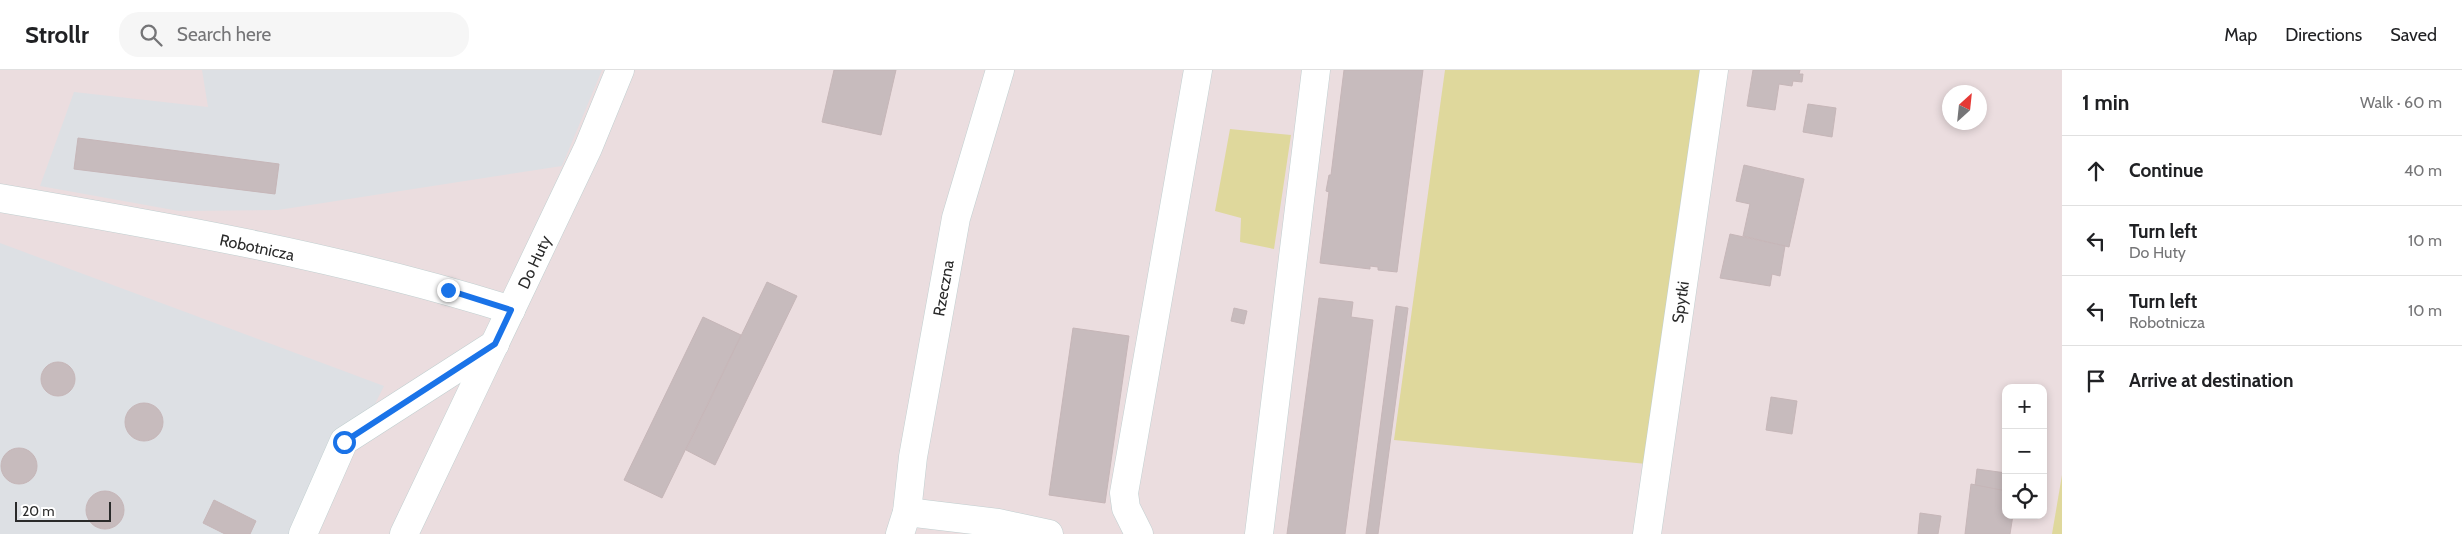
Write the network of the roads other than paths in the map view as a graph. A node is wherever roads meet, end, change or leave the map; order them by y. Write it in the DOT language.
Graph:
graph roads {
  1 [pos="620,70"];
  2 [pos="1000,70"];
  3 [pos="1198,70"];
  4 [pos="1316,70"];
  5 [pos="1714,70"];
  6 [pos="0,198"];
  7 [pos="511,310"];
  8 [pos="495,344"];
  9 [pos="904,523"];
  10 [pos="303,534"];
  11 [pos="404,534"];
  12 [pos="1050,534"];
  13 [pos="1139,534"];
  14 [pos="1259,534"];
  15 [pos="1647,534"];
  1 -- 7 [label="street, Do Huty"];
  2 -- 9 [label="street, Rzeczna"];
  3 -- 13 [label="street"];
  4 -- 14 [label="street"];
  5 -- 15 [label="street, Spytki"];
  6 -- 7 [label="street, Robotnicza"];
  7 -- 8 [label="street, Do Huty"];
  8 -- 10 [label="street"];
  8 -- 11 [label="street, Do Huty"];
  9 -- 12 [label="street"];
}
